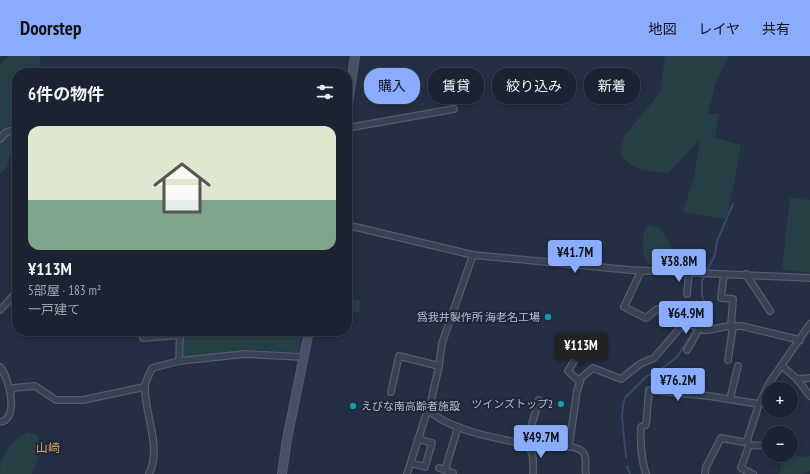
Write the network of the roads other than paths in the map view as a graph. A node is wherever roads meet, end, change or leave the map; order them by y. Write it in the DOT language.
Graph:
graph roads {
  1 [pos="355,56"];
  2 [pos="352,77"];
  3 [pos="454,109"];
  4 [pos="352,127"];
  5 [pos="12,130"];
  6 [pos="0,139"];
  7 [pos="352,226"];
  8 [pos="472,255"];
  9 [pos="641,271"];
  10 [pos="689,272"];
  11 [pos="724,274"];
  12 [pos="746,274"];
  13 [pos="810,278"];
  14 [pos="687,294"];
  15 [pos="12,297"];
  16 [pos="0,310"];
  17 [pos="770,311"];
  18 [pos="685,322"];
  19 [pos="810,324"];
  20 [pos="732,326"];
  21 [pos="700,329"];
  22 [pos="143,336"];
  23 [pos="168,336"];
  24 [pos="180,336"];
  25 [pos="308,336"];
  26 [pos="800,340"];
  27 [pos="687,350"];
  28 [pos="580,352"];
  29 [pos="303,357"];
  30 [pos="728,360"];
  31 [pos="179,361"];
  32 [pos="439,366"];
  33 [pos="738,366"];
  34 [pos="782,366"];
  35 [pos="0,367"];
  36 [pos="810,378"];
  37 [pos="797,379"];
  38 [pos="580,382"];
  39 [pos="144,387"];
  40 [pos="11,392"];
  41 [pos="391,392"];
  42 [pos="810,396"];
  43 [pos="730,399"];
  44 [pos="539,400"];
  45 [pos="759,404"];
  46 [pos="429,410"];
  47 [pos="0,422"];
  48 [pos="458,427"];
  49 [pos="418,439"];
  50 [pos="748,443"];
  51 [pos="762,445"];
  52 [pos="528,446"];
  53 [pos="569,447"];
  54 [pos="411,463"];
  55 [pos="439,468"];
  56 [pos="445,470"];
  57 [pos="453,473"];
  58 [pos="149,474"];
  59 [pos="282,474"];
  60 [pos="407,474"];
  61 [pos="533,474"];
  62 [pos="586,474"];
  63 [pos="646,474"];
  64 [pos="705,474"];
  65 [pos="753,474"];
  1 -- 2 [label="main road"];
  3 -- 4 [label="street"];
  5 -- 6 [label="street"];
  7 -- 8 [label="street"];
  8 -- 9 [label="street"];
  8 -- 32 [label="street"];
  9 -- 10 [label="street"];
  9 -- 18 [label="street"];
  10 -- 11 [label="street"];
  10 -- 14 [label="street"];
  11 -- 12 [label="street"];
  11 -- 20 [label="street"];
  12 -- 13 [label="street"];
  12 -- 17 [label="street"];
  15 -- 16 [label="street"];
  18 -- 21 [label="street"];
  18 -- 38 [label="street"];
  19 -- 26 [label="street"];
  20 -- 21 [label="street"];
  20 -- 26 [label="street"];
  20 -- 30 [label="street"];
  21 -- 27 [label="street"];
  22 -- 23 [label="street"];
  24 -- 31 [label="street"];
  25 -- 29 [label="main road"];
  26 -- 34 [label="street"];
  28 -- 38 [label="street"];
  29 -- 31 [label="street"];
  29 -- 59 [label="main road"];
  31 -- 39 [label="street"];
  32 -- 41 [label="street"];
  32 -- 46 [label="street"];
  33 -- 43 [label="street"];
  34 -- 37 [label="street"];
  34 -- 45 [label="street"];
  35 -- 40 [label="street"];
  36 -- 37 [label="street"];
  37 -- 42 [label="street"];
  38 -- 53 [label="street"];
  39 -- 40 [label="street"];
  39 -- 58 [label="street"];
  40 -- 47 [label="street"];
  43 -- 45 [label="street"];
  43 -- 63 [label="street"];
  44 -- 52 [label="street"];
  45 -- 50 [label="street"];
  46 -- 48 [label="street"];
  46 -- 49 [label="street"];
  48 -- 52 [label="street"];
  48 -- 56 [label="street"];
  49 -- 54 [label="street"];
  49 -- 54 [label="street"];
  50 -- 51 [label="street"];
  50 -- 64 [label="street"];
  50 -- 65 [label="street"];
  52 -- 53 [label="street"];
  52 -- 61 [label="street"];
  53 -- 62 [label="street"];
  54 -- 60 [label="street"];
  55 -- 56 [label="street"];
  56 -- 57 [label="street"];
}
